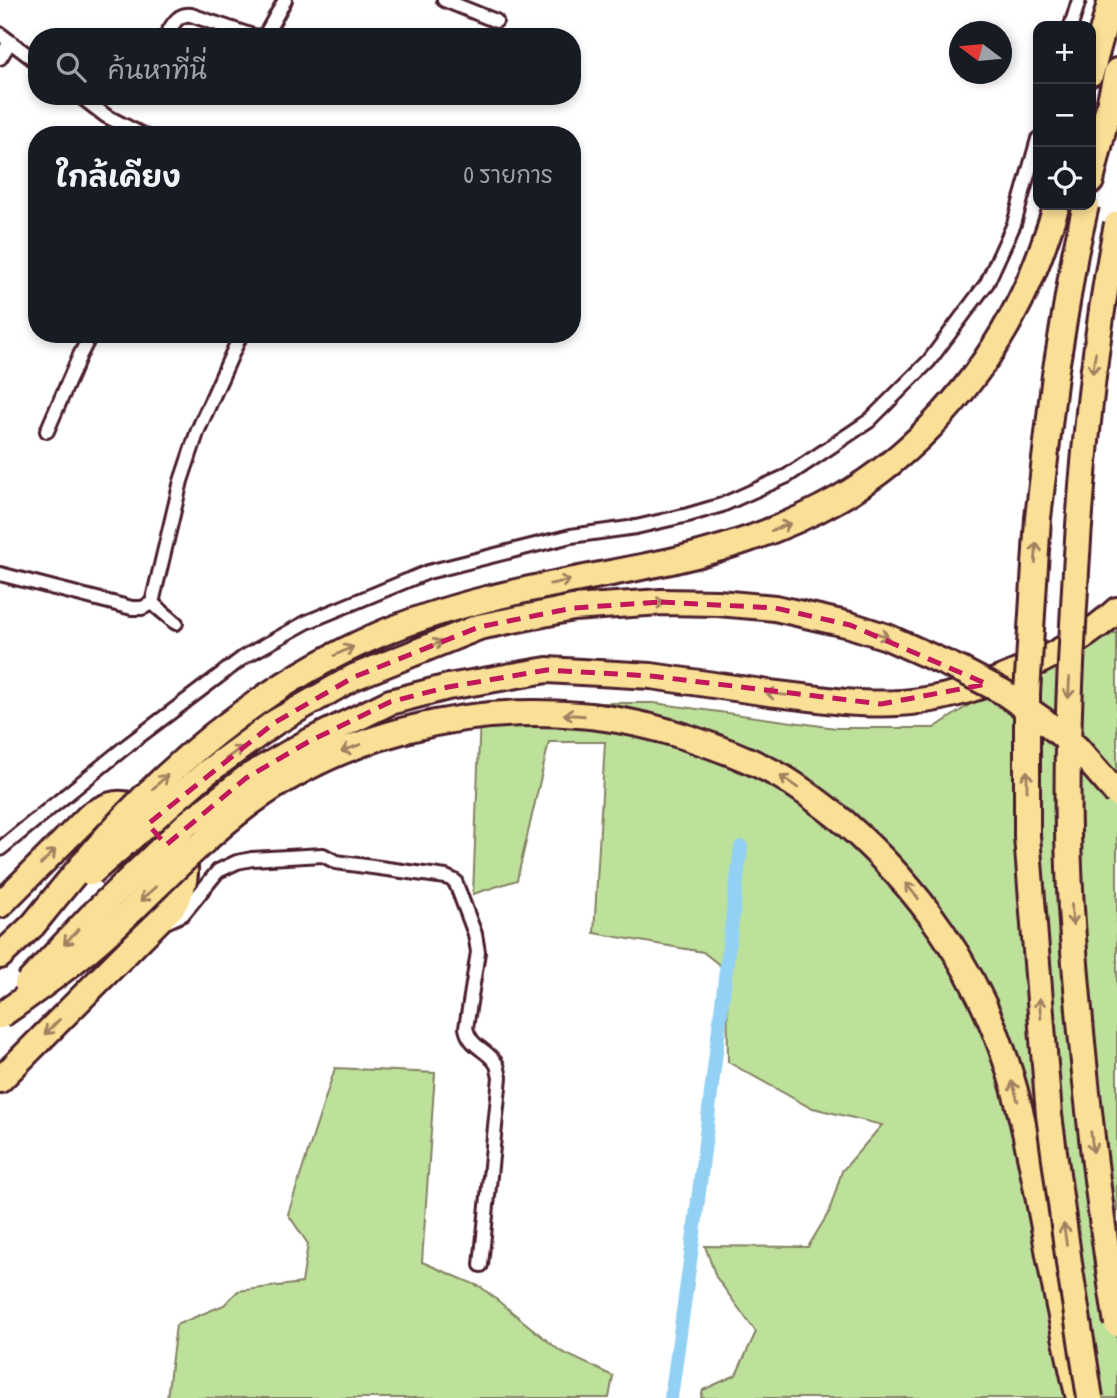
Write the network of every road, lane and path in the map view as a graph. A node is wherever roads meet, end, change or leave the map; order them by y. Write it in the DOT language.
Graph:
graph roads {
  1 [pos="285,0"];
  2 [pos="444,0"];
  3 [pos="1079,0"];
  4 [pos="1111,0"];
  5 [pos="496,21"];
  6 [pos="1073,21"];
  7 [pos="171,28"];
  8 [pos="229,28"];
  9 [pos="269,28"];
  10 [pos="5,38"];
  11 [pos="28,55"];
  12 [pos="1096,55"];
  13 [pos="0,58"];
  14 [pos="1117,71"];
  15 [pos="92,105"];
  16 [pos="126,126"];
  17 [pos="1036,147"];
  18 [pos="1096,160"];
  19 [pos="1055,210"];
  20 [pos="1085,210"];
  21 [pos="1117,224"];
  22 [pos="86,343"];
  23 [pos="237,343"];
  24 [pos="47,431"];
  25 [pos="0,574"];
  26 [pos="152,603"];
  27 [pos="1117,610"];
  28 [pos="176,623"];
  29 [pos="1117,794"];
  30 [pos="0,849"];
  31 [pos="0,905"];
  32 [pos="33,925"];
  33 [pos="151,929"];
  34 [pos="0,956"];
  35 [pos="0,1014"];
  36 [pos="0,1080"];
  37 [pos="481,1265"];
  38 [pos="1117,1324"];
  39 [pos="1079,1398"];
  40 [pos="1090,1398"];
  1 -- 9 [label="street"];
  2 -- 5 [label="street"];
  3 -- 6 [label="street"];
  4 -- 12 [label="highway"];
  7 -- 8 [label="street"];
  10 -- 11 [label="street"];
  10 -- 13 [label="street"];
  14 -- 18 [label="highway"];
  15 -- 16 [label="street"];
  17 -- 30 [label="street"];
  32 -- 19 [label="highway, one-way, bridge"];
  40 -- 20 [label="highway, one-way, bridge"];
  21 -- 38 [label="highway, one-way, bridge"];
  22 -- 24 [label="street"];
  23 -- 26 [label="street"];
  25 -- 26 [label="street"];
  26 -- 28 [label="street"];
  27 -- 35 [label="highway, one-way, bridge"];
  32 -- 29 [label="highway, one-way, bridge"];
  31 -- 33 [label="highway, one-way"];
  32 -- 34 [label="highway"];
  33 -- 36 [label="highway, one-way"];
  33 -- 37 [label="street"];
  39 -- 35 [label="highway, one-way, bridge"];
}
